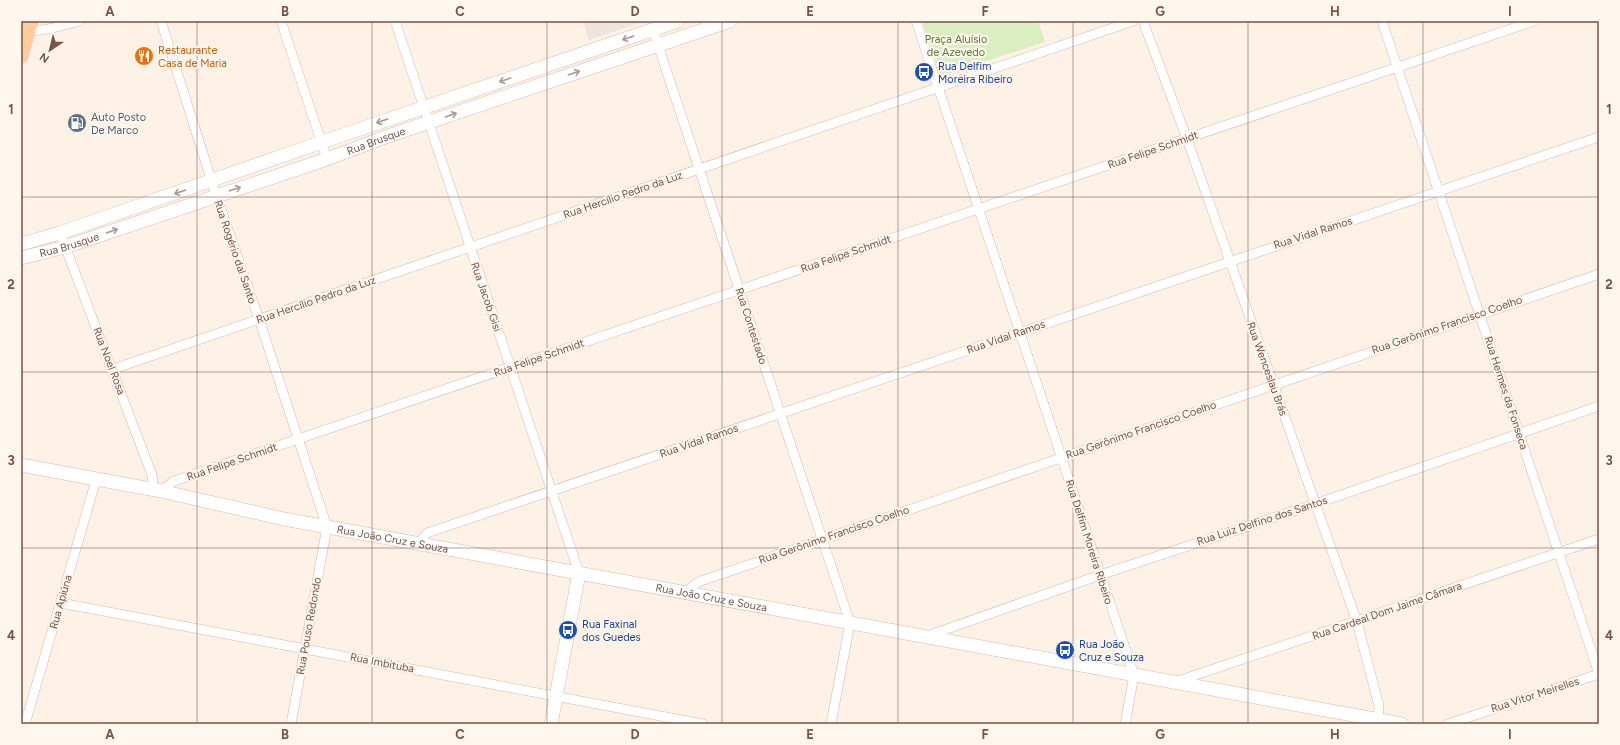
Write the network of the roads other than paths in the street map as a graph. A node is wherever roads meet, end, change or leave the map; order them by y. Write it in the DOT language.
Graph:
graph roads {
  1 [pos="80,21"];
  2 [pos="161,21"];
  3 [pos="281,21"];
  4 [pos="395,21"];
  5 [pos="678,21"];
  6 [pos="730,21"];
  7 [pos="916,21"];
  8 [pos="1133,21"];
  9 [pos="1144,21"];
  10 [pos="1382,21"];
  11 [pos="1534,21"];
  12 [pos="27,27"];
  13 [pos="653,30"];
  14 [pos="658,45"];
  15 [pos="21,56"];
  16 [pos="1397,67"];
  17 [pos="938,88"];
  18 [pos="423,107"];
  19 [pos="428,122"];
  20 [pos="1599,137"];
  21 [pos="1187,139"];
  22 [pos="322,142"];
  23 [pos="327,159"];
  24 [pos="699,169"];
  25 [pos="211,181"];
  26 [pos="1439,191"];
  27 [pos="216,195"];
  28 [pos="978,209"];
  29 [pos="60,233"];
  30 [pos="65,247"];
  31 [pos="470,247"];
  32 [pos="22,252"];
  33 [pos="1229,261"];
  34 [pos="1599,274"];
  35 [pos="739,290"];
  36 [pos="1480,314"];
  37 [pos="259,319"];
  38 [pos="1020,333"];
  39 [pos="510,368"];
  40 [pos="113,369"];
  41 [pos="1273,384"];
  42 [pos="1599,406"];
  43 [pos="780,414"];
  44 [pos="1519,433"];
  45 [pos="298,439"];
  46 [pos="1061,458"];
  47 [pos="21,465"];
  48 [pos="96,480"];
  49 [pos="157,491"];
  50 [pos="551,491"];
  51 [pos="1315,504"];
  52 [pos="327,527"];
  53 [pos="1599,539"];
  54 [pos="822,540"];
  55 [pos="418,544"];
  56 [pos="1559,553"];
  57 [pos="579,573"];
  58 [pos="1100,575"];
  59 [pos="685,593"];
  60 [pos="61,603"];
  61 [pos="1356,622"];
  62 [pos="850,623"];
  63 [pos="925,637"];
  64 [pos="305,649"];
  65 [pos="1599,674"];
  66 [pos="1134,675"];
  67 [pos="1174,682"];
  68 [pos="556,696"];
  69 [pos="1379,722"];
  70 [pos="21,723"];
  71 [pos="25,724"];
  72 [pos="291,724"];
  73 [pos="551,724"];
  74 [pos="703,724"];
  75 [pos="831,724"];
  76 [pos="1125,724"];
  77 [pos="1402,724"];
  78 [pos="1448,724"];
  1 -- 12 [label="street"];
  2 -- 25 [label="street, Rua Rogério dal Santo"];
  3 -- 22 [label="street"];
  4 -- 18 [label="street, Rua Jacob Gisi"];
  5 -- 13 [label="street, Rua Brusque"];
  6 -- 14 [label="street, Rua Brusque"];
  7 -- 17 [label="street, Rua Delfim Moreira Ribeiro"];
  8 -- 17 [label="street, Rua Hercílio Pedro da Luz"];
  9 -- 21 [label="street, Rua Wenceslau Brás"];
  10 -- 16 [label="street, Rua Hermes da Fonseca"];
  11 -- 16 [label="street, Rua Felipe Schmidt"];
  12 -- 15 [label="main road"];
  13 -- 14 [label="street, Rua Contestado"];
  13 -- 18 [label="street, Rua Brusque, one-way"];
  19 -- 14 [label="street, Rua Brusque, one-way"];
  14 -- 24 [label="street, Rua Contestado"];
  16 -- 21 [label="street, Rua Felipe Schmidt"];
  16 -- 26 [label="street, Rua Hermes da Fonseca"];
  17 -- 24 [label="street, Rua Hercílio Pedro da Luz"];
  17 -- 28 [label="street, Rua Delfim Moreira Ribeiro"];
  18 -- 19 [label="street, Rua Jacob Gisi"];
  18 -- 22 [label="street, Rua Brusque, one-way"];
  19 -- 23 [label="street, Rua Brusque"];
  19 -- 31 [label="street, Rua Jacob Gisi"];
  20 -- 26 [label="street, Rua Vidal Ramos"];
  21 -- 28 [label="street, Rua Felipe Schmidt"];
  21 -- 33 [label="street, Rua Wenceslau Brás"];
  22 -- 23 [label="street"];
  22 -- 25 [label="street, Rua Brusque"];
  27 -- 23 [label="street, Rua Brusque, one-way"];
  24 -- 31 [label="street, Rua Hercílio Pedro da Luz"];
  24 -- 35 [label="street, Rua Contestado"];
  25 -- 27 [label="street, Rua Rogério dal Santo"];
  25 -- 29 [label="street, Rua Brusque, one-way"];
  26 -- 33 [label="street, Rua Vidal Ramos"];
  26 -- 36 [label="street, Rua Hermes da Fonseca"];
  30 -- 27 [label="street, Rua Brusque, one-way"];
  27 -- 37 [label="street, Rua Rogério dal Santo"];
  28 -- 35 [label="street, Rua Felipe Schmidt"];
  28 -- 38 [label="street, Rua Delfim Moreira Ribeiro"];
  29 -- 30 [label="street, Rua Noel Rosa"];
  29 -- 32 [label="street, Rua Brusque"];
  30 -- 32 [label="street, Rua Brusque"];
  30 -- 40 [label="street, Rua Noel Rosa"];
  31 -- 37 [label="street, Rua Hercílio Pedro da Luz"];
  31 -- 39 [label="street, Rua Jacob Gisi"];
  33 -- 38 [label="street, Rua Vidal Ramos"];
  33 -- 41 [label="street, Rua Wenceslau Brás"];
  34 -- 36 [label="street, Rua Gerônimo Francisco Coelho"];
  35 -- 39 [label="street, Rua Felipe Schmidt"];
  35 -- 43 [label="street, Rua Contestado"];
  36 -- 41 [label="street, Rua Gerônimo Francisco Coelho"];
  36 -- 44 [label="street, Rua Hermes da Fonseca"];
  37 -- 40 [label="street, Rua Hercílio Pedro da Luz"];
  37 -- 45 [label="street, Rua Rogério dal Santo"];
  38 -- 43 [label="street, Rua Vidal Ramos"];
  38 -- 46 [label="street, Rua Delfim Moreira Ribeiro"];
  39 -- 45 [label="street, Rua Felipe Schmidt"];
  39 -- 50 [label="street, Rua Jacob Gisi"];
  40 -- 49 [label="street, Rua Noel Rosa"];
  41 -- 46 [label="street, Rua Gerônimo Francisco Coelho"];
  41 -- 51 [label="street, Rua Wenceslau Brás"];
  42 -- 44 [label="street, Rua Luiz Delfino dos Santos"];
  43 -- 50 [label="street, Rua Vidal Ramos"];
  43 -- 54 [label="street, Rua Contestado"];
  44 -- 51 [label="street, Rua Luiz Delfino dos Santos"];
  44 -- 56 [label="street, Rua Hermes da Fonseca"];
  45 -- 49 [label="street, Rua Felipe Schmidt"];
  45 -- 52 [label="street, Rua Rogério dal Santo"];
  46 -- 54 [label="street, Rua Gerônimo Francisco Coelho"];
  46 -- 58 [label="street, Rua Delfim Moreira Ribeiro"];
  47 -- 48 [label="street, Rua João Cruz e Souza"];
  48 -- 49 [label="street, Rua João Cruz e Souza"];
  48 -- 60 [label="street, Rua Apiúna"];
  49 -- 52 [label="street, Rua João Cruz e Souza"];
  50 -- 55 [label="street, Rua Vidal Ramos"];
  50 -- 57 [label="street, Rua Jacob Gisi"];
  51 -- 58 [label="street, Rua Luiz Delfino dos Santos"];
  51 -- 61 [label="street, Rua Wenceslau Brás"];
  52 -- 55 [label="street, Rua João Cruz e Souza"];
  52 -- 64 [label="street, Rua Pouso Redondo"];
  53 -- 56 [label="street, Rua Cardeal Dom Jaime Câmara"];
  54 -- 59 [label="street, Rua Gerônimo Francisco Coelho"];
  54 -- 62 [label="street, Rua Contestado"];
  55 -- 57 [label="street, Rua João Cruz e Souza"];
  56 -- 61 [label="street, Rua Cardeal Dom Jaime Câmara"];
  56 -- 65 [label="street, Rua Hermes da Fonseca"];
  57 -- 59 [label="street, Rua João Cruz e Souza"];
  57 -- 68 [label="street"];
  58 -- 63 [label="street, Rua Luiz Delfino dos Santos"];
  58 -- 66 [label="street, Rua Delfim Moreira Ribeiro"];
  59 -- 62 [label="street, Rua João Cruz e Souza"];
  60 -- 64 [label="street, Rua Imbituba"];
  60 -- 71 [label="street, Rua Apiúna"];
  61 -- 67 [label="street, Rua Cardeal Dom Jaime Câmara"];
  61 -- 69 [label="street, Rua Wenceslau Brás"];
  62 -- 63 [label="street, Rua João Cruz e Souza"];
  62 -- 75 [label="street"];
  63 -- 66 [label="street, Rua João Cruz e Souza"];
  64 -- 68 [label="street, Rua Imbituba"];
  64 -- 72 [label="street, Rua Pouso Redondo"];
  65 -- 78 [label="street, Rua Vitor Meirelles"];
  66 -- 67 [label="street, Rua João Cruz e Souza"];
  66 -- 76 [label="street"];
  67 -- 69 [label="street, Rua João Cruz e Souza"];
  68 -- 73 [label="street"];
  68 -- 74 [label="street, Rua Imbituba"];
  69 -- 77 [label="street, Rua João Cruz e Souza"];
  70 -- 71 [label="street"];
}
